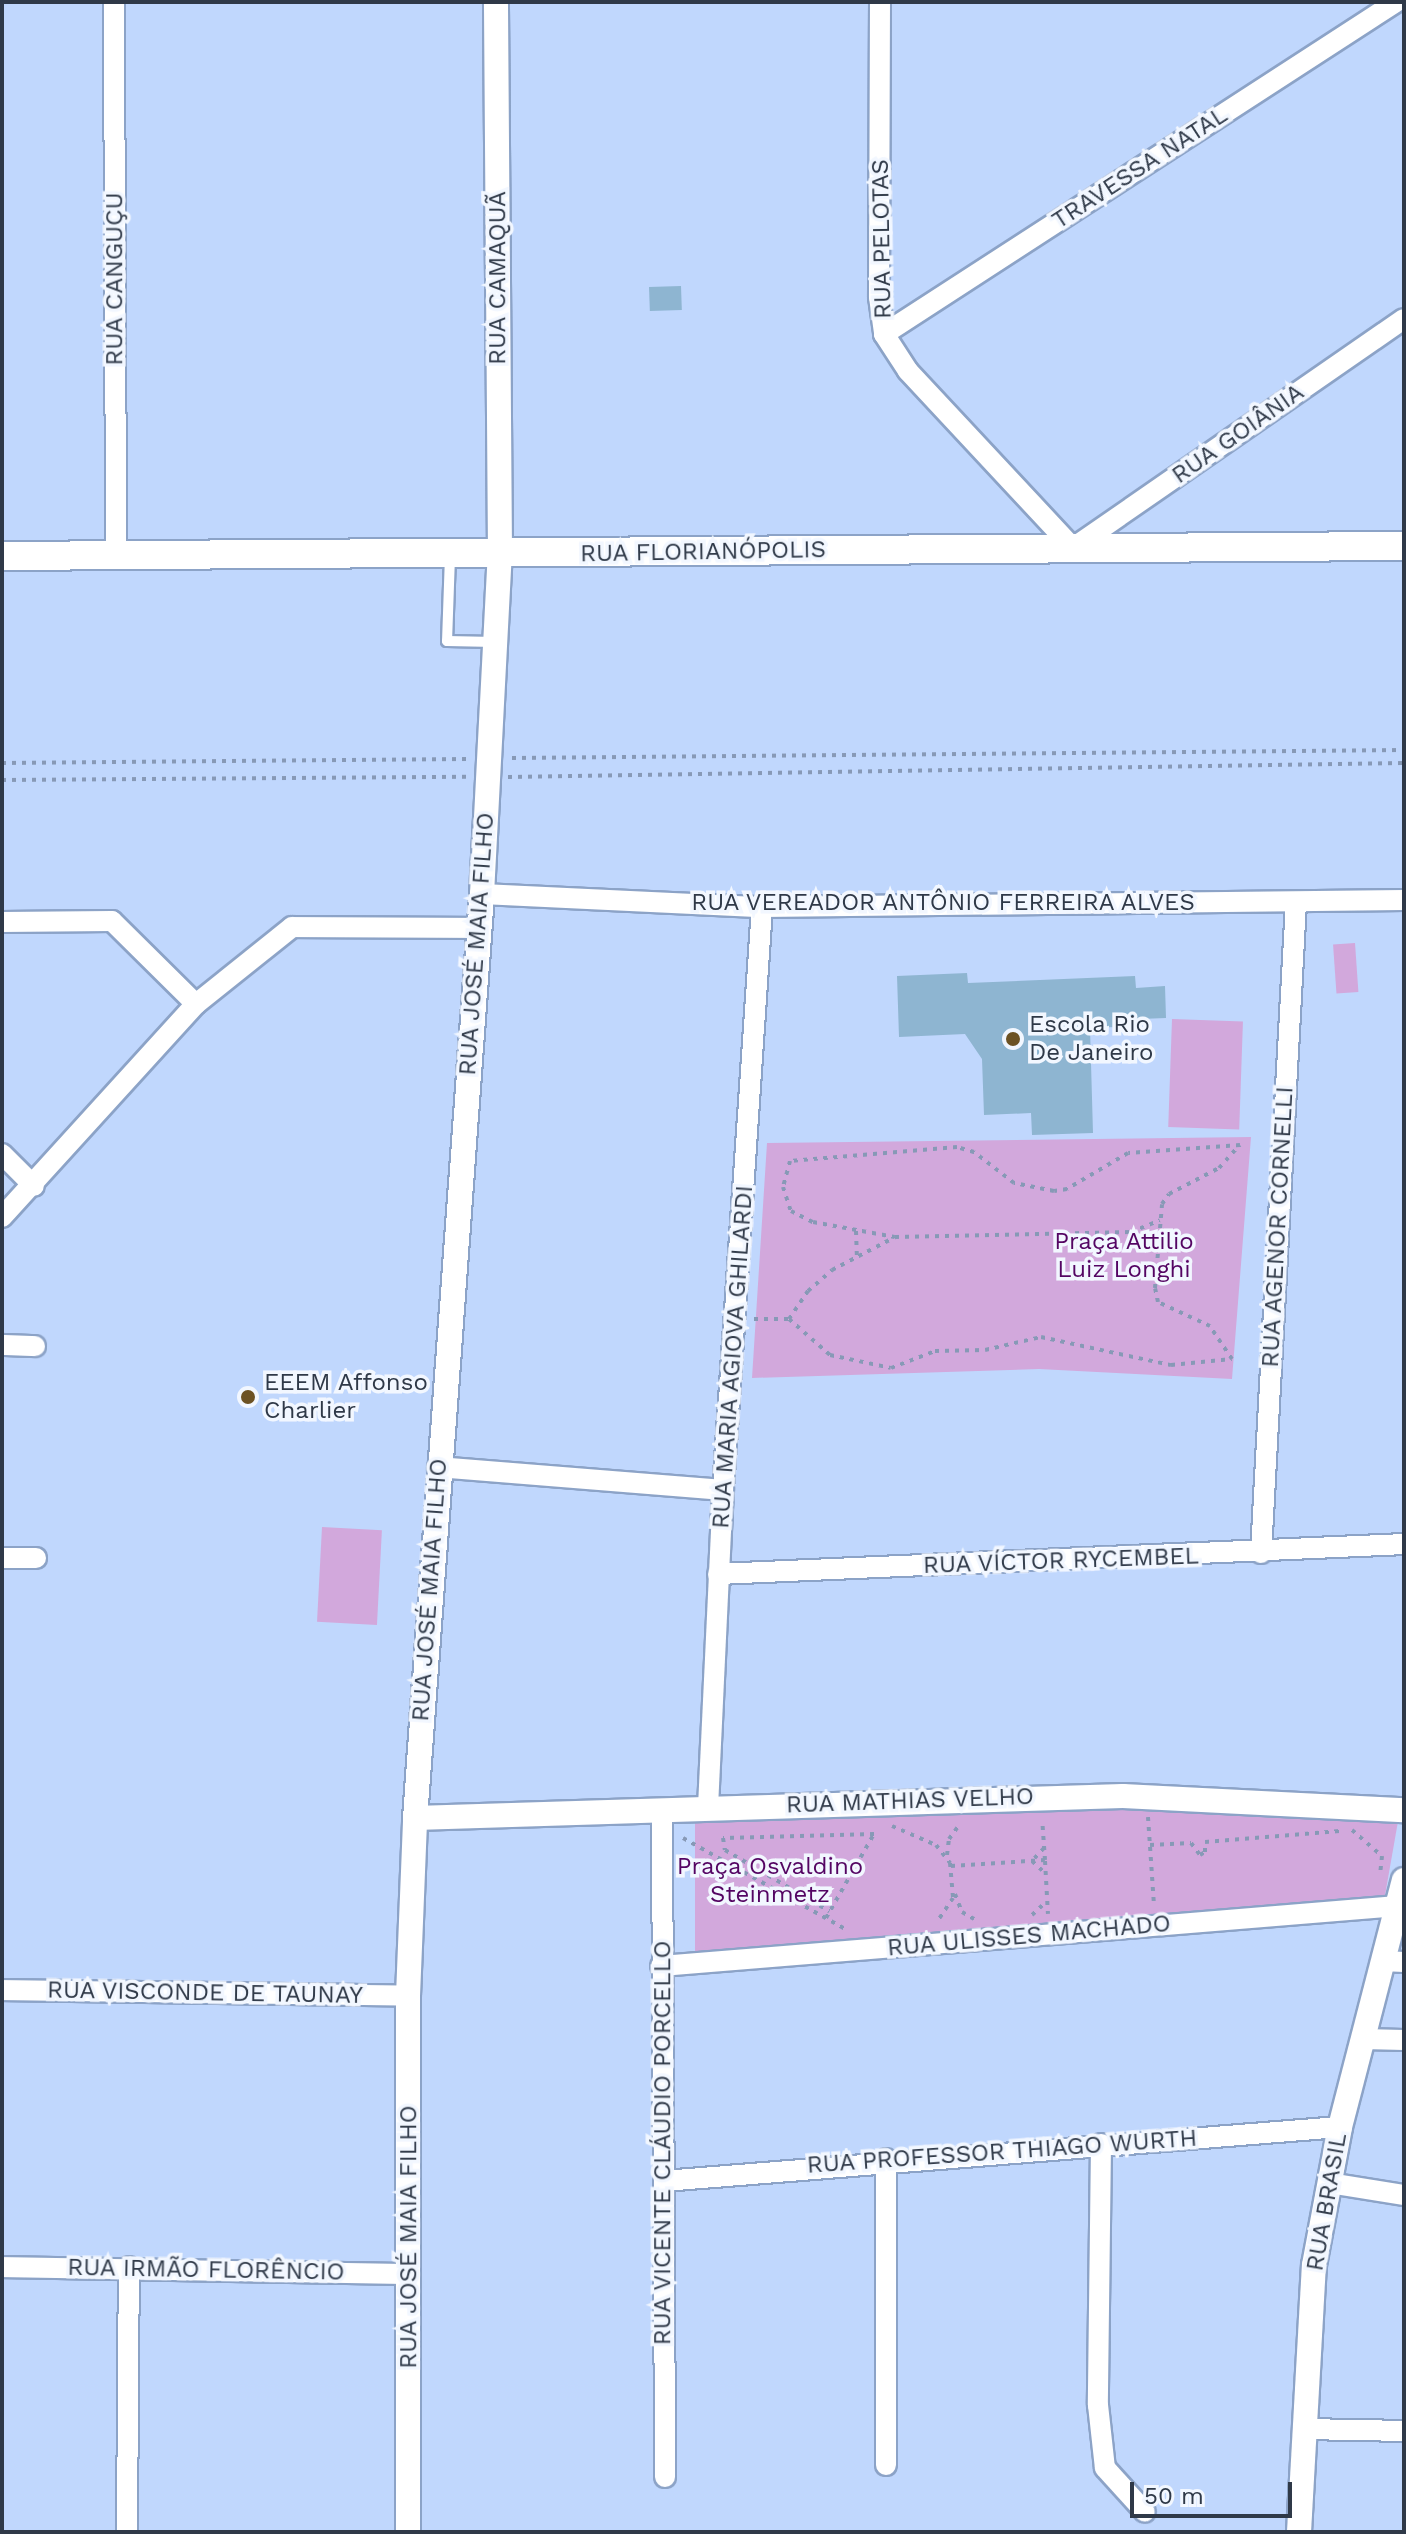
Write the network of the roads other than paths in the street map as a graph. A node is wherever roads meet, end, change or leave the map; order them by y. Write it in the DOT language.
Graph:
graph roads {
  1 [pos="114,2"];
  2 [pos="496,2"];
  3 [pos="1396,2"];
  4 [pos="886,5"];
  5 [pos="1404,319"];
  6 [pos="884,334"];
  7 [pos="1404,546"];
  8 [pos="1073,548"];
  9 [pos="500,553"];
  10 [pos="450,554"];
  11 [pos="116,555"];
  12 [pos="2,556"];
  13 [pos="495,642"];
  14 [pos="482,894"];
  15 [pos="1404,900"];
  16 [pos="1296,902"];
  17 [pos="762,907"];
  18 [pos="2,922"];
  19 [pos="479,928"];
  20 [pos="196,1004"];
  21 [pos="2,1154"];
  22 [pos="34,1186"];
  23 [pos="2,1217"];
  24 [pos="2,1345"];
  25 [pos="35,1346"];
  26 [pos="438,1467"];
  27 [pos="723,1490"];
  28 [pos="1404,1544"];
  29 [pos="1261,1553"];
  30 [pos="2,1558"];
  31 [pos="36,1558"];
  32 [pos="718,1574"];
  33 [pos="708,1807"];
  34 [pos="662,1810"];
  35 [pos="1404,1810"];
  36 [pos="415,1818"];
  37 [pos="1404,1880"];
  38 [pos="1398,1906"];
  39 [pos="1394,1962"];
  40 [pos="661,1966"];
  41 [pos="2,1990"];
  42 [pos="408,1996"];
  43 [pos="1363,2039"];
  44 [pos="1404,2040"];
  45 [pos="1340,2127"];
  46 [pos="1101,2144"];
  47 [pos="886,2159"];
  48 [pos="664,2181"];
  49 [pos="1329,2183"];
  50 [pos="1404,2195"];
  51 [pos="2,2267"];
  52 [pos="129,2267"];
  53 [pos="409,2274"];
  54 [pos="1303,2429"];
  55 [pos="1404,2431"];
  56 [pos="886,2465"];
  57 [pos="665,2477"];
  58 [pos="1145,2512"];
  59 [pos="127,2532"];
  60 [pos="408,2532"];
  61 [pos="1299,2532"];
  1 -- 11 [label="street, RUA CANGUÇU"];
  2 -- 9 [label="street, RUA CAMAQUÃ"];
  3 -- 6 [label="street, TRAVESSA NATAL"];
  4 -- 6 [label="street, RUA PELOTAS"];
  5 -- 8 [label="street, RUA GOIÂNIA"];
  6 -- 8 [label="street, RUA PELOTAS"];
  7 -- 8 [label="main road, RUA FLORIANÓPOLIS"];
  8 -- 9 [label="main road, RUA FLORIANÓPOLIS"];
  9 -- 10 [label="main road, RUA FLORIANÓPOLIS"];
  9 -- 13 [label="street, RUA JOSÉ MAIA FILHO"];
  10 -- 11 [label="main road, RUA FLORIANÓPOLIS"];
  10 -- 13 [label="lane"];
  11 -- 12 [label="main road, RUA FLORIANÓPOLIS"];
  13 -- 14 [label="street, RUA JOSÉ MAIA FILHO"];
  14 -- 17 [label="street, RUA VEREADOR ANTÔNIO FERREIRA ALVES"];
  14 -- 19 [label="street, RUA JOSÉ MAIA FILHO"];
  15 -- 16 [label="street, RUA VEREADOR ANTÔNIO FERREIRA ALVES"];
  16 -- 17 [label="street, RUA VEREADOR ANTÔNIO FERREIRA ALVES"];
  16 -- 29 [label="street, RUA AGENOR CORNELLI"];
  17 -- 27 [label="street, RUA MARIA AGIOVA GHILARDI"];
  18 -- 20 [label="street"];
  19 -- 20 [label="street"];
  19 -- 26 [label="street, RUA JOSÉ MAIA FILHO"];
  20 -- 22 [label="street"];
  21 -- 22 [label="street"];
  22 -- 23 [label="street"];
  24 -- 25 [label="street"];
  26 -- 27 [label="street"];
  26 -- 36 [label="street, RUA JOSÉ MAIA FILHO"];
  27 -- 32 [label="street, RUA MARIA AGIOVA GHILARDI"];
  28 -- 29 [label="street, RUA VÍCTOR RYCEMBEL"];
  29 -- 32 [label="street, RUA VÍCTOR RYCEMBEL"];
  30 -- 31 [label="street"];
  32 -- 33 [label="street, RUA MARIA AGIOVA GHILARDI"];
  33 -- 34 [label="street, RUA MATHIAS VELHO"];
  33 -- 35 [label="street, RUA MATHIAS VELHO"];
  34 -- 36 [label="street, RUA MATHIAS VELHO"];
  34 -- 40 [label="street, RUA VICENTE CLÁUDIO PORCELLO"];
  36 -- 42 [label="street, RUA JOSÉ MAIA FILHO"];
  37 -- 38 [label="street, RUA BRASIL"];
  38 -- 39 [label="street, RUA BRASIL"];
  38 -- 40 [label="street, RUA ULISSES MACHADO"];
  39 -- 43 [label="street, RUA BRASIL"];
  40 -- 48 [label="street, RUA VICENTE CLÁUDIO PORCELLO"];
  41 -- 42 [label="street, RUA VISCONDE DE TAUNAY"];
  42 -- 53 [label="street, RUA JOSÉ MAIA FILHO"];
  43 -- 44 [label="street"];
  43 -- 45 [label="street, RUA BRASIL"];
  45 -- 46 [label="street, RUA PROFESSOR THIAGO WURTH"];
  45 -- 49 [label="street, RUA BRASIL"];
  46 -- 47 [label="street, RUA PROFESSOR THIAGO WURTH"];
  46 -- 58 [label="street"];
  47 -- 48 [label="street, RUA PROFESSOR THIAGO WURTH"];
  47 -- 56 [label="street"];
  48 -- 57 [label="street, RUA VICENTE CLÁUDIO PORCELLO"];
  49 -- 50 [label="street"];
  49 -- 54 [label="street, RUA BRASIL"];
  51 -- 52 [label="street, RUA IRMÃO FLORÊNCIO"];
  52 -- 53 [label="street, RUA IRMÃO FLORÊNCIO"];
  52 -- 59 [label="street"];
  53 -- 60 [label="street, RUA JOSÉ MAIA FILHO"];
  54 -- 55 [label="street"];
  54 -- 61 [label="street, RUA BRASIL"];
}
